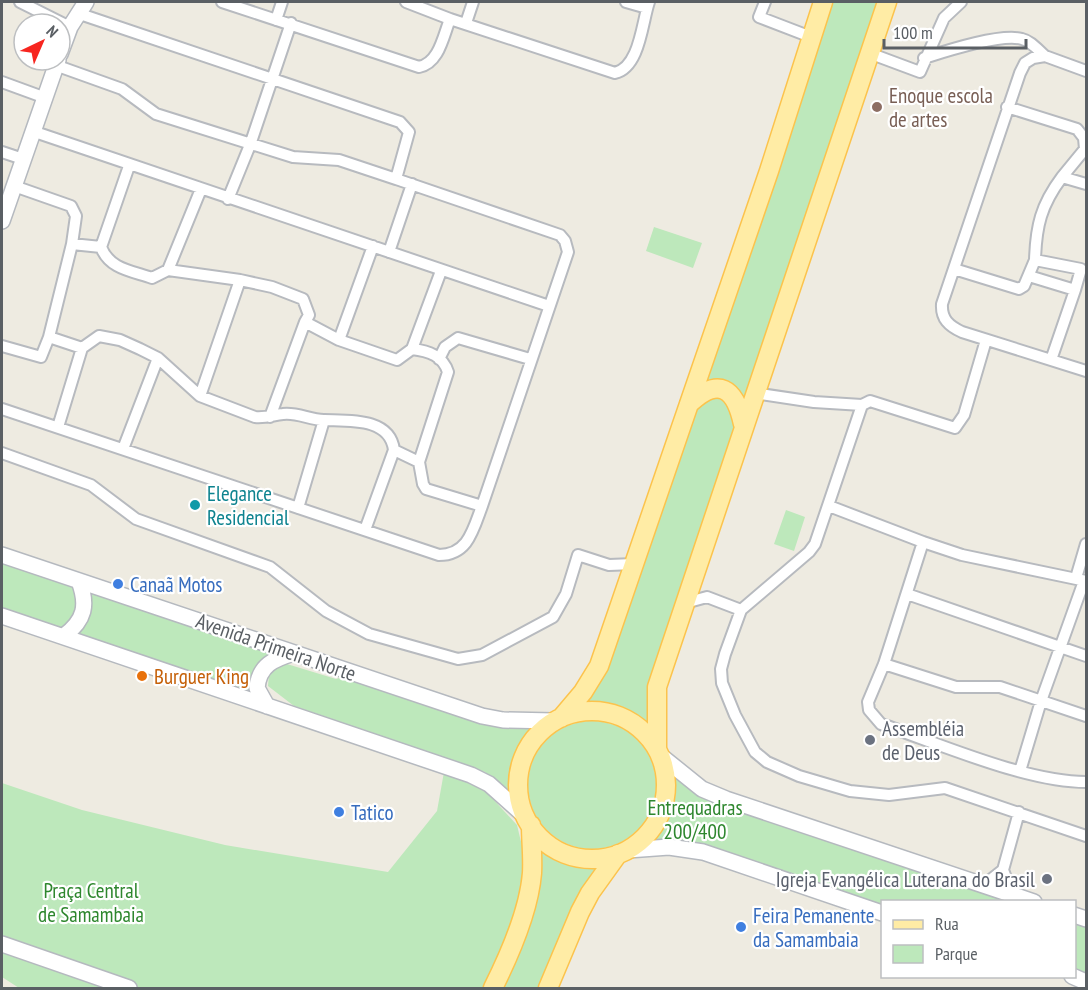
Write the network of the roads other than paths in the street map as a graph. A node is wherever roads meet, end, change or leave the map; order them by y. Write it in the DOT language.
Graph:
graph roads {
  1 [pos="20,2"];
  2 [pos="222,2"];
  3 [pos="282,2"];
  4 [pos="406,2"];
  5 [pos="473,2"];
  6 [pos="626,2"];
  7 [pos="765,2"];
  8 [pos="824,2"];
  9 [pos="887,2"];
  10 [pos="962,2"];
  11 [pos="648,5"];
  12 [pos="79,14"];
  13 [pos="450,19"];
  14 [pos="276,20"];
  15 [pos="466,23"];
  16 [pos="291,24"];
  17 [pos="72,29"];
  18 [pos="811,37"];
  19 [pos="869,53"];
  20 [pos="1045,56"];
  21 [pos="924,58"];
  22 [pos="72,66"];
  23 [pos="1086,71"];
  24 [pos="53,72"];
  25 [pos="271,78"];
  26 [pos="2,82"];
  27 [pos="43,97"];
  28 [pos="1007,107"];
  29 [pos="32,131"];
  30 [pos="250,145"];
  31 [pos="1086,150"];
  32 [pos="2,152"];
  33 [pos="23,159"];
  34 [pos="129,166"];
  35 [pos="1062,177"];
  36 [pos="396,179"];
  37 [pos="412,184"];
  38 [pos="1086,184"];
  39 [pos="14,186"];
  40 [pos="201,189"];
  41 [pos="228,199"];
  42 [pos="2,221"];
  43 [pos="72,244"];
  44 [pos="373,246"];
  45 [pos="101,247"];
  46 [pos="388,252"];
  47 [pos="1035,260"];
  48 [pos="954,269"];
  49 [pos="168,270"];
  50 [pos="1084,270"];
  51 [pos="441,271"];
  52 [pos="1029,276"];
  53 [pos="240,280"];
  54 [pos="1075,290"];
  55 [pos="549,306"];
  56 [pos="305,322"];
  57 [pos="49,338"];
  58 [pos="339,340"];
  59 [pos="986,340"];
  60 [pos="2,346"];
  61 [pos="82,348"];
  62 [pos="412,349"];
  63 [pos="158,358"];
  64 [pos="439,359"];
  65 [pos="530,359"];
  66 [pos="1051,360"];
  67 [pos="1086,371"];
  68 [pos="754,393"];
  69 [pos="200,396"];
  70 [pos="689,404"];
  71 [pos="862,405"];
  72 [pos="2,408"];
  73 [pos="270,417"];
  74 [pos="324,420"];
  75 [pos="743,426"];
  76 [pos="58,428"];
  77 [pos="123,449"];
  78 [pos="394,450"];
  79 [pos="2,453"];
  80 [pos="419,462"];
  81 [pos="482,506"];
  82 [pos="829,506"];
  83 [pos="298,508"];
  84 [pos="365,530"];
  85 [pos="923,542"];
  86 [pos="1086,544"];
  87 [pos="2,555"];
  88 [pos="609,565"];
  89 [pos="631,572"];
  90 [pos="694,575"];
  91 [pos="1082,580"];
  92 [pos="79,581"];
  93 [pos="907,594"];
  94 [pos="707,597"];
  95 [pos="685,603"];
  96 [pos="741,610"];
  97 [pos="2,616"];
  98 [pos="64,636"];
  99 [pos="1060,648"];
  100 [pos="294,654"];
  101 [pos="1086,656"];
  102 [pos="884,664"];
  103 [pos="1041,701"];
  104 [pos="267,706"];
  105 [pos="1086,717"];
  106 [pos="557,720"];
  107 [pos="659,753"];
  108 [pos="1020,771"];
  109 [pos="1086,782"];
  110 [pos="1019,812"];
  111 [pos="529,821"];
  112 [pos="1086,836"];
  113 [pos="623,852"];
  114 [pos="1003,870"];
  115 [pos="984,885"];
  116 [pos="1012,894"];
  117 [pos="1028,900"];
  118 [pos="881,913"];
  119 [pos="2,944"];
  120 [pos="129,988"];
  121 [pos="494,988"];
  122 [pos="548,988"];
  1 -- 12 [label="street"];
  2 -- 14 [label="street"];
  3 -- 14 [label="street"];
  4 -- 13 [label="street"];
  5 -- 15 [label="street"];
  6 -- 11 [label="street"];
  7 -- 18 [label="street"];
  8 -- 18 [label="main road"];
  9 -- 19 [label="main road"];
  10 -- 21 [label="street"];
  11 -- 15 [label="street"];
  12 -- 17 [label="main road"];
  12 -- 25 [label="street"];
  13 -- 15 [label="street"];
  13 -- 16 [label="street"];
  14 -- 16 [label="street"];
  16 -- 25 [label="street"];
  18 -- 70 [label="main road"];
  19 -- 21 [label="street"];
  19 -- 68 [label="main road"];
  20 -- 21 [label="street"];
  20 -- 23 [label="street"];
  20 -- 28 [label="street"];
  22 -- 30 [label="street"];
  24 -- 27 [label="main road"];
  25 -- 30 [label="street"];
  25 -- 36 [label="street"];
  26 -- 27 [label="street"];
  27 -- 29 [label="main road"];
  28 -- 31 [label="street"];
  28 -- 48 [label="street"];
  29 -- 33 [label="main road"];
  29 -- 34 [label="street"];
  30 -- 36 [label="street"];
  30 -- 41 [label="street"];
  31 -- 35 [label="street"];
  32 -- 33 [label="street"];
  33 -- 39 [label="main road"];
  34 -- 40 [label="street"];
  34 -- 45 [label="street"];
  35 -- 38 [label="street"];
  35 -- 47 [label="street"];
  36 -- 37 [label="street"];
  37 -- 46 [label="street"];
  37 -- 55 [label="street"];
  39 -- 42 [label="main road"];
  39 -- 43 [label="street"];
  40 -- 41 [label="street"];
  40 -- 49 [label="street"];
  41 -- 44 [label="street"];
  43 -- 45 [label="street"];
  43 -- 57 [label="street"];
  44 -- 46 [label="street"];
  44 -- 58 [label="street"];
  45 -- 49 [label="street"];
  46 -- 51 [label="street"];
  47 -- 50 [label="street"];
  47 -- 52 [label="street"];
  48 -- 52 [label="street"];
  48 -- 59 [label="street"];
  49 -- 53 [label="street"];
  50 -- 54 [label="street"];
  51 -- 55 [label="street"];
  51 -- 62 [label="street"];
  52 -- 54 [label="street"];
  53 -- 56 [label="street"];
  53 -- 69 [label="street"];
  54 -- 66 [label="street"];
  55 -- 65 [label="street"];
  56 -- 58 [label="street"];
  56 -- 73 [label="street"];
  57 -- 60 [label="street"];
  57 -- 61 [label="street"];
  58 -- 62 [label="street"];
  59 -- 66 [label="street"];
  59 -- 71 [label="street"];
  61 -- 63 [label="street"];
  61 -- 76 [label="street"];
  62 -- 64 [label="street"];
  63 -- 69 [label="street"];
  63 -- 77 [label="street"];
  64 -- 65 [label="street"];
  64 -- 80 [label="street"];
  65 -- 81 [label="street"];
  66 -- 67 [label="street"];
  68 -- 71 [label="street"];
  68 -- 75 [label="main road"];
  69 -- 73 [label="street"];
  70 -- 75 [label="main road"];
  70 -- 89 [label="main road"];
  71 -- 82 [label="street"];
  72 -- 76 [label="street"];
  73 -- 74 [label="street"];
  74 -- 78 [label="street"];
  74 -- 83 [label="street"];
  75 -- 90 [label="main road"];
  76 -- 77 [label="street"];
  77 -- 83 [label="street"];
  78 -- 80 [label="street"];
  78 -- 84 [label="street"];
  79 -- 88 [label="street"];
  80 -- 81 [label="street"];
  81 -- 84 [label="street"];
  82 -- 85 [label="street"];
  82 -- 96 [label="street"];
  83 -- 84 [label="street"];
  85 -- 91 [label="street"];
  85 -- 93 [label="street"];
  86 -- 91 [label="street"];
  87 -- 92 [label="main road, Avenida Primeira Norte"];
  88 -- 89 [label="street"];
  88 -- 89 [label="street"];
  89 -- 106 [label="main road"];
  90 -- 94 [label="street"];
  90 -- 95 [label="main road"];
  91 -- 99 [label="street"];
  92 -- 98 [label="main road"];
  92 -- 100 [label="main road, Avenida Primeira Norte"];
  93 -- 99 [label="street"];
  93 -- 102 [label="street"];
  94 -- 95 [label="street"];
  94 -- 96 [label="street"];
  95 -- 107 [label="main road"];
  96 -- 110 [label="street"];
  97 -- 98 [label="main road"];
  98 -- 104 [label="main road"];
  99 -- 101 [label="street"];
  99 -- 103 [label="street"];
  100 -- 104 [label="main road"];
  100 -- 106 [label="main road, Avenida Primeira Norte"];
  102 -- 103 [label="street"];
  102 -- 108 [label="street"];
  103 -- 105 [label="street"];
  103 -- 108 [label="street"];
  104 -- 111 [label="main road"];
  106 -- 107 [label="main road"];
  106 -- 111 [label="main road"];
  107 -- 113 [label="main road"];
  107 -- 115 [label="main road"];
  108 -- 109 [label="street"];
  110 -- 112 [label="street"];
  110 -- 114 [label="street"];
  111 -- 113 [label="main road"];
  111 -- 121 [label="main road"];
  113 -- 118 [label="main road"];
  113 -- 122 [label="main road"];
  114 -- 115 [label="street"];
  114 -- 116 [label="street"];
  115 -- 116 [label="main road"];
  116 -- 117 [label="main road"];
  119 -- 120 [label="main road"];
}
